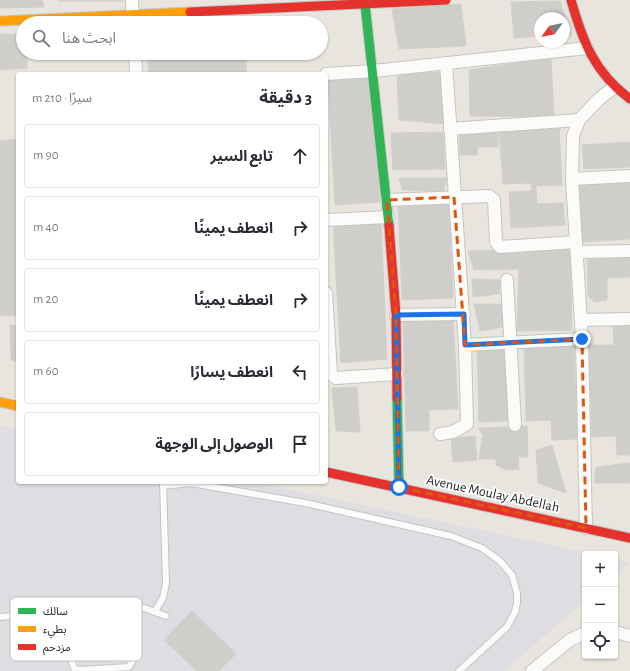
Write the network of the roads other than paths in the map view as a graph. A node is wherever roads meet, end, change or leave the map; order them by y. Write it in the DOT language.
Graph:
graph roads {
  1 [pos="132,0"];
  2 [pos="446,0"];
  3 [pos="571,0"];
  4 [pos="365,4"];
  5 [pos="133,16"];
  6 [pos="179,16"];
  7 [pos="0,21"];
  8 [pos="16,21"];
  9 [pos="587,48"];
  10 [pos="135,60"];
  11 [pos="446,63"];
  12 [pos="374,71"];
  13 [pos="136,72"];
  14 [pos="328,74"];
  15 [pos="613,88"];
  16 [pos="630,99"];
  17 [pos="579,120"];
  18 [pos="450,129"];
  19 [pos="630,176"];
  20 [pos="572,179"];
  21 [pos="454,197"];
  22 [pos="387,200"];
  23 [pos="388,217"];
  24 [pos="328,220"];
  25 [pos="576,247"];
  26 [pos="630,251"];
  27 [pos="507,280"];
  28 [pos="464,314"];
  29 [pos="396,315"];
  30 [pos="630,319"];
  31 [pos="581,320"];
  32 [pos="328,332"];
  33 [pos="582,339"];
  34 [pos="510,343"];
  35 [pos="465,345"];
  36 [pos="397,374"];
  37 [pos="0,402"];
  38 [pos="16,406"];
  39 [pos="515,426"];
  40 [pos="440,434"];
  41 [pos="328,472"];
  42 [pos="163,484"];
  43 [pos="196,484"];
  44 [pos="399,487"];
  45 [pos="586,528"];
  46 [pos="630,538"];
  47 [pos="142,608"];
  48 [pos="155,611"];
  49 [pos="10,616"];
  50 [pos="166,616"];
  51 [pos="0,617"];
  52 [pos="618,633"];
  53 [pos="582,634"];
  54 [pos="630,636"];
  55 [pos="72,661"];
  56 [pos="133,661"];
  57 [pos="459,671"];
  58 [pos="532,671"];
  1 -- 5 [label="street"];
  2 -- 4 [label="street"];
  3 -- 9 [label="street"];
  4 -- 6 [label="street"];
  4 -- 12 [label="street"];
  7 -- 8 [label="street"];
  9 -- 11 [label="street"];
  9 -- 15 [label="street"];
  10 -- 13 [label="street"];
  11 -- 12 [label="street"];
  11 -- 18 [label="street"];
  12 -- 14 [label="street"];
  12 -- 22 [label="street"];
  15 -- 16 [label="street"];
  15 -- 17 [label="street"];
  17 -- 18 [label="street"];
  17 -- 20 [label="street"];
  18 -- 21 [label="street"];
  19 -- 20 [label="street"];
  20 -- 25 [label="street"];
  21 -- 22 [label="street"];
  21 -- 25 [label="street"];
  21 -- 28 [label="street"];
  22 -- 23 [label="street"];
  23 -- 24 [label="street"];
  23 -- 29 [label="street"];
  25 -- 26 [label="street"];
  25 -- 31 [label="street"];
  27 -- 34 [label="street"];
  28 -- 29 [label="street"];
  28 -- 35 [label="street"];
  29 -- 36 [label="street"];
  30 -- 31 [label="street"];
  31 -- 33 [label="street"];
  32 -- 36 [label="street"];
  33 -- 34 [label="street"];
  33 -- 45 [label="street"];
  34 -- 35 [label="street"];
  34 -- 39 [label="street"];
  35 -- 40 [label="street"];
  36 -- 44 [label="street"];
  37 -- 38 [label="street"];
  41 -- 44 [label="street, Avenue Moulay Abdellah"];
  42 -- 48 [label="lane"];
  43 -- 57 [label="lane"];
  44 -- 45 [label="street, Avenue Moulay Abdellah"];
  45 -- 46 [label="street, Avenue Moulay Abdellah"];
  47 -- 48 [label="lane"];
  48 -- 50 [label="lane"];
  49 -- 51 [label="lane"];
  52 -- 54 [label="street"];
  53 -- 58 [label="street"];
  55 -- 56 [label="lane"];
}
